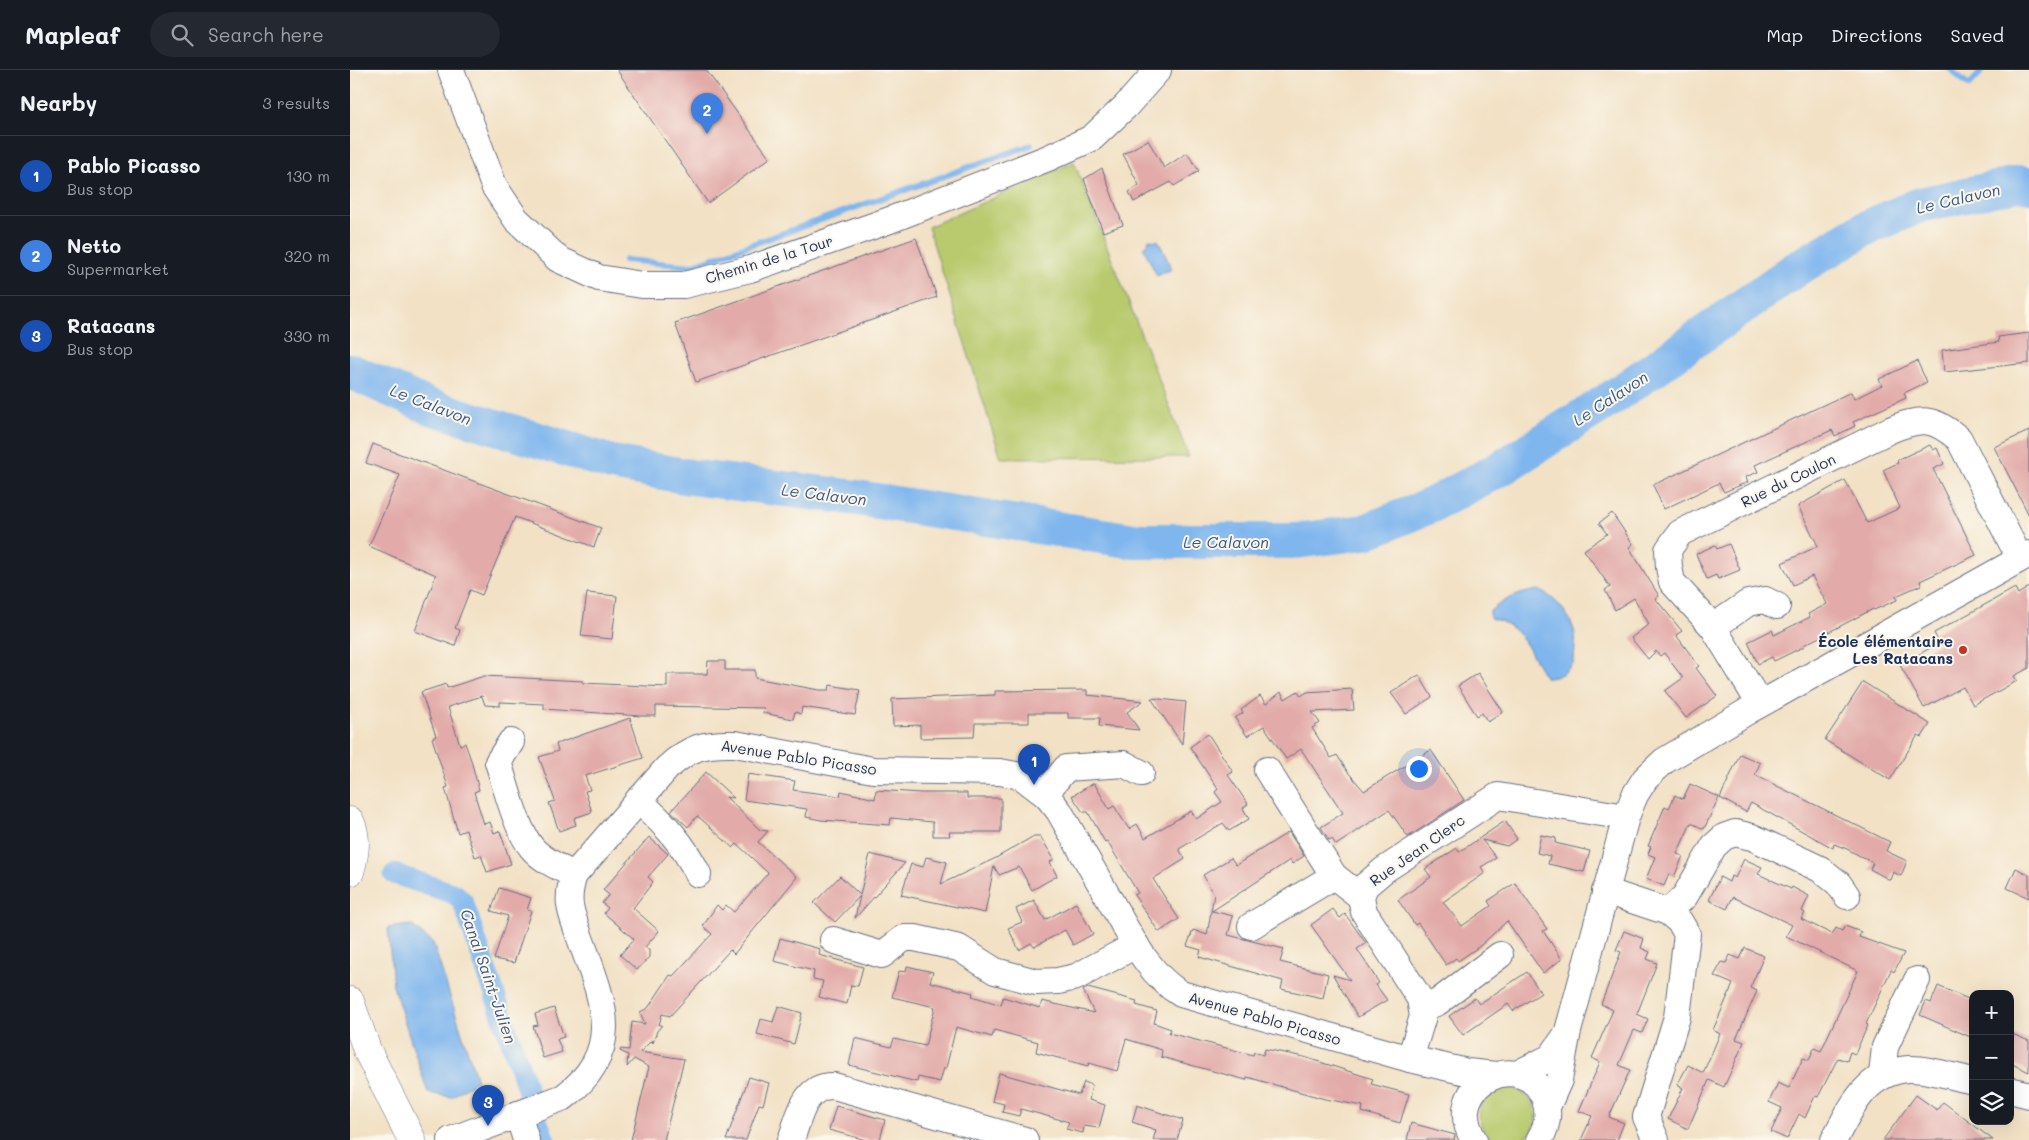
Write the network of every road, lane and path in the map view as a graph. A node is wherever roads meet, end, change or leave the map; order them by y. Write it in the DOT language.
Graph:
graph roads {
  1 [pos="451,70"];
  2 [pos="1158,70"];
  3 [pos="2025,556"];
  4 [pos="1777,606"];
  5 [pos="1713,627"];
  6 [pos="1760,704"];
  7 [pos="511,742"];
  8 [pos="1266,770"];
  9 [pos="1141,773"];
  10 [pos="1046,796"];
  11 [pos="638,800"];
  12 [pos="1626,818"];
  13 [pos="350,821"];
  14 [pos="350,872"];
  15 [pos="698,874"];
  16 [pos="574,875"];
  17 [pos="1334,876"];
  18 [pos="1605,891"];
  19 [pos="1847,896"];
  20 [pos="1361,897"];
  21 [pos="1668,912"];
  22 [pos="1251,926"];
  23 [pos="832,940"];
  24 [pos="1136,945"];
  25 [pos="1500,955"];
  26 [pos="1917,980"];
  27 [pos="350,1001"];
  28 [pos="1422,1009"];
  29 [pos="1568,1031"];
  30 [pos="350,1044"];
  31 [pos="1410,1060"];
  32 [pos="1440,1066"];
  33 [pos="1507,1074"];
  34 [pos="1882,1075"];
  35 [pos="1969,1080"];
  36 [pos="2014,1091"];
  37 [pos="2029,1095"];
  38 [pos="1467,1102"];
  39 [pos="518,1114"];
  40 [pos="1547,1127"];
  41 [pos="1469,1137"];
  42 [pos="396,1140"];
  43 [pos="412,1140"];
  44 [pos="451,1140"];
  45 [pos="526,1140"];
  46 [pos="791,1140"];
  47 [pos="1025,1140"];
  48 [pos="1656,1140"];
  49 [pos="1834,1140"];
  1 -- 2 [label="street, Chemin de la Tour"];
  3 -- 5 [label="street, Rue du Coulon"];
  3 -- 6 [label="street"];
  4 -- 5 [label="street"];
  5 -- 6 [label="street, Rue du Coulon"];
  6 -- 12 [label="street"];
  7 -- 16 [label="street"];
  8 -- 17 [label="street"];
  9 -- 10 [label="street"];
  10 -- 11 [label="street, Avenue Pablo Picasso"];
  10 -- 24 [label="street, Avenue Pablo Picasso"];
  11 -- 15 [label="street"];
  11 -- 16 [label="street, Avenue Pablo Picasso"];
  12 -- 18 [label="street"];
  12 -- 20 [label="street, Rue Jean Clerc"];
  13 -- 14 [label="main road"];
  16 -- 39 [label="street, Avenue Pablo Picasso"];
  17 -- 20 [label="street"];
  17 -- 22 [label="street"];
  18 -- 21 [label="street"];
  18 -- 29 [label="street"];
  19 -- 21 [label="street"];
  20 -- 28 [label="street, Rue Jean Clerc"];
  21 -- 48 [label="street"];
  23 -- 24 [label="street"];
  24 -- 31 [label="street, Avenue Pablo Picasso"];
  25 -- 28 [label="street"];
  26 -- 34 [label="street"];
  27 -- 43 [label="main road"];
  28 -- 31 [label="street"];
  29 -- 33 [label="street"];
  29 -- 40 [label="street"];
  30 -- 42 [label="main road"];
  31 -- 32 [label="street, Avenue Pablo Picasso"];
  32 -- 33 [label="street, Avenue Pablo Picasso"];
  32 -- 38 [label="street"];
  33 -- 38 [label="street"];
  33 -- 40 [label="street"];
  34 -- 35 [label="street"];
  34 -- 49 [label="street"];
  36 -- 37 [label="street"];
  38 -- 41 [label="street"];
  39 -- 44 [label="street, Avenue Pablo Picasso"];
  39 -- 45 [label="street"];
  46 -- 47 [label="street"];
}
